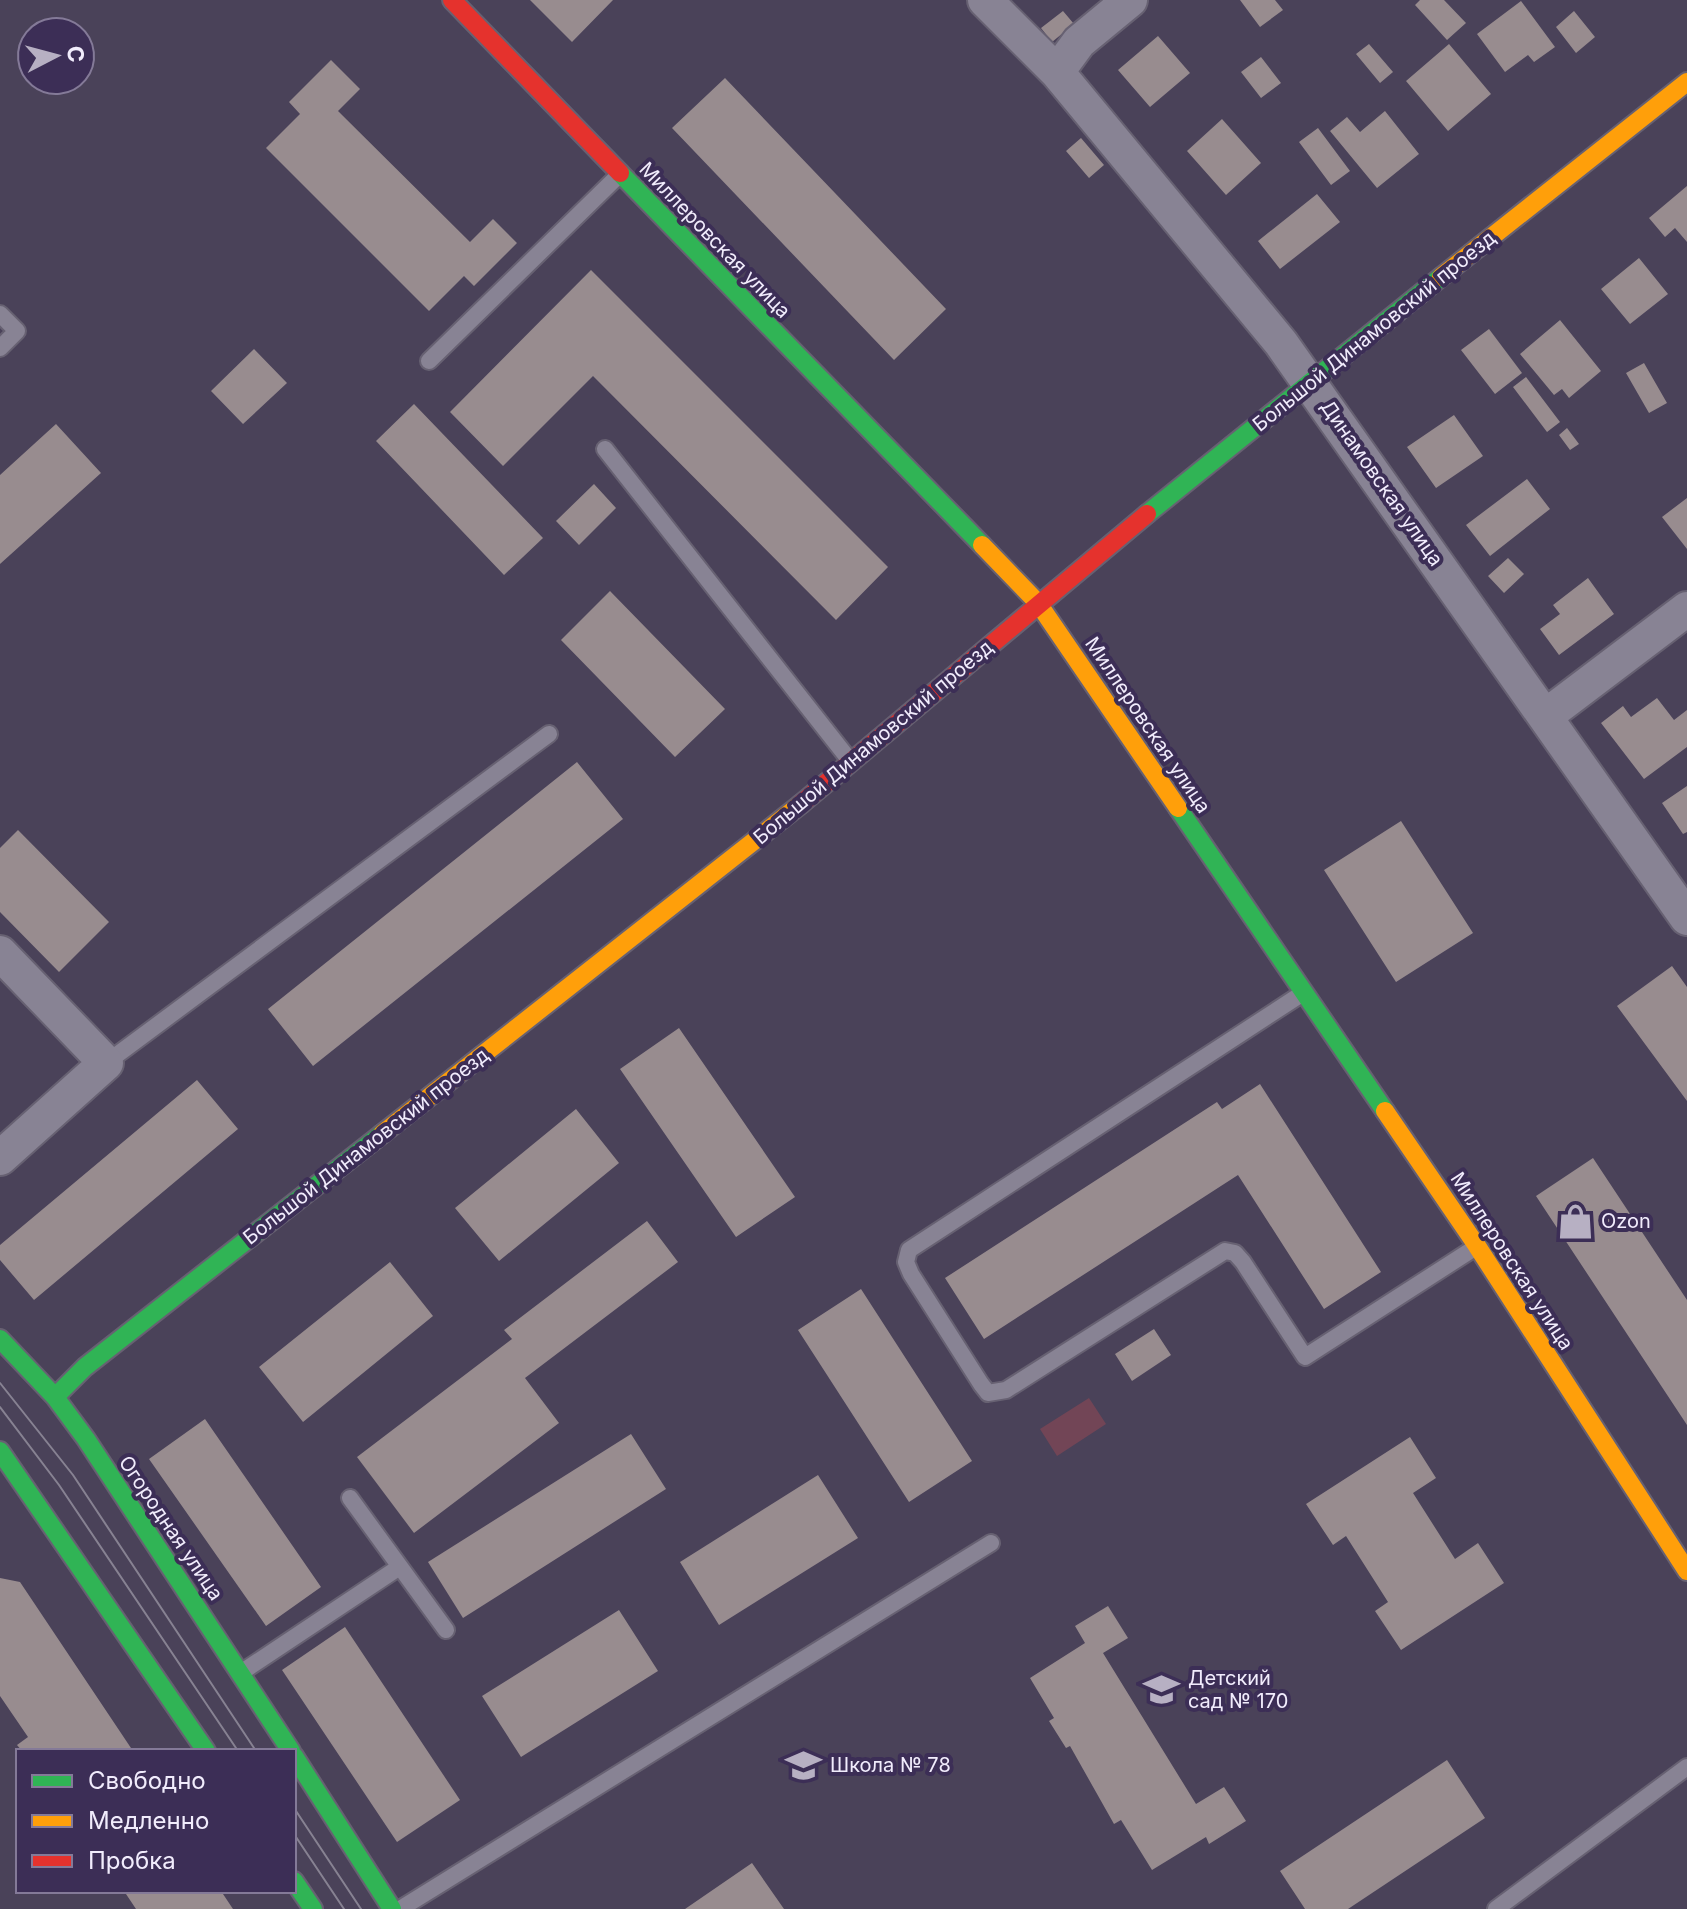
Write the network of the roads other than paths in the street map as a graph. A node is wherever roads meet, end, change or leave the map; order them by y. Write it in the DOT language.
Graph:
graph roads {
  1 [pos="452,0"];
  2 [pos="985,0"];
  3 [pos="1130,0"];
  4 [pos="1057,72"];
  5 [pos="1687,82"];
  6 [pos="620,174"];
  7 [pos="0,314"];
  8 [pos="0,348"];
  9 [pos="429,361"];
  10 [pos="1310,381"];
  11 [pos="605,449"];
  12 [pos="1038,603"];
  13 [pos="1687,609"];
  14 [pos="1547,715"];
  15 [pos="549,734"];
  16 [pos="852,764"];
  17 [pos="1687,918"];
  18 [pos="0,953"];
  19 [pos="1304,993"];
  20 [pos="106,1063"];
  21 [pos="0,1158"];
  22 [pos="1477,1246"];
  23 [pos="0,1339"];
  24 [pos="55,1397"];
  25 [pos="1,1454"];
  26 [pos="350,1498"];
  27 [pos="991,1543"];
  28 [pos="398,1568"];
  29 [pos="1687,1571"];
  30 [pos="446,1630"];
  31 [pos="240,1672"];
  32 [pos="205,1749"];
  33 [pos="289,1749"];
  34 [pos="296,1760"];
  35 [pos="1687,1767"];
  36 [pos="296,1884"];
  37 [pos="313,1909"];
  38 [pos="392,1909"];
  39 [pos="400,1909"];
  40 [pos="1496,1909"];
  1 -- 6 [label="street, Миллеровская улица"];
  2 -- 4 [label="street, Динамовская улица"];
  3 -- 4 [label="street"];
  4 -- 10 [label="street, Динамовская улица"];
  5 -- 10 [label="street, Большой Динамовский проезд"];
  6 -- 9 [label="lane"];
  6 -- 12 [label="street, Миллеровская улица"];
  7 -- 8 [label="lane"];
  10 -- 12 [label="street, Большой Динамовский проезд"];
  10 -- 14 [label="street, Динамовская улица"];
  11 -- 16 [label="lane"];
  12 -- 16 [label="street, Большой Динамовский проезд"];
  12 -- 19 [label="street, Миллеровская улица"];
  13 -- 14 [label="street"];
  14 -- 17 [label="street, Динамовская улица"];
  15 -- 20 [label="lane"];
  16 -- 24 [label="street, Большой Динамовский проезд"];
  18 -- 20 [label="street"];
  19 -- 22 [label="street, Миллеровская улица"];
  19 -- 22 [label="lane"];
  20 -- 21 [label="street"];
  22 -- 29 [label="street, Миллеровская улица"];
  23 -- 24 [label="street, Огородная улица"];
  24 -- 31 [label="street, Огородная улица"];
  25 -- 32 [label="street"];
  26 -- 28 [label="lane"];
  27 -- 39 [label="lane"];
  28 -- 30 [label="lane"];
  28 -- 31 [label="lane"];
  31 -- 33 [label="street, Огородная улица"];
  34 -- 38 [label="street, Огородная улица"];
  35 -- 40 [label="lane"];
  36 -- 37 [label="street"];
}
